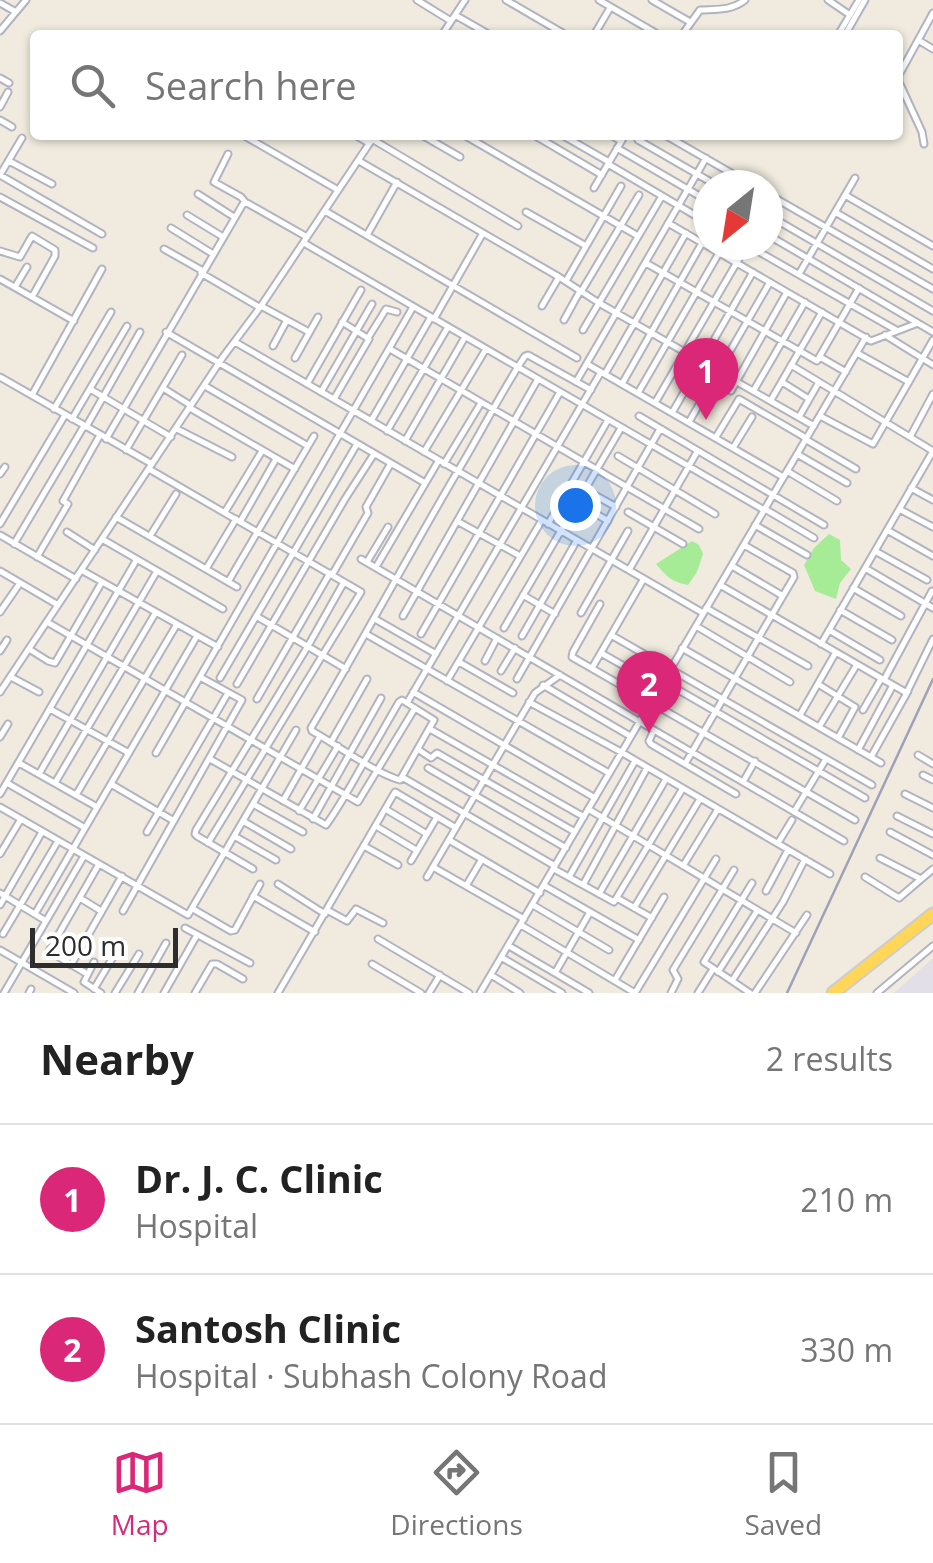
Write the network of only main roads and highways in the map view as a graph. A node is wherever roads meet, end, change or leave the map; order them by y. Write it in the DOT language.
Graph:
graph roads {
  1 [pos="933,914"];
  2 [pos="933,923"];
  3 [pos="834,993"];
  4 [pos="844,993"];
  1 -- 3 [label="highway"];
  2 -- 4 [label="highway"];
}
